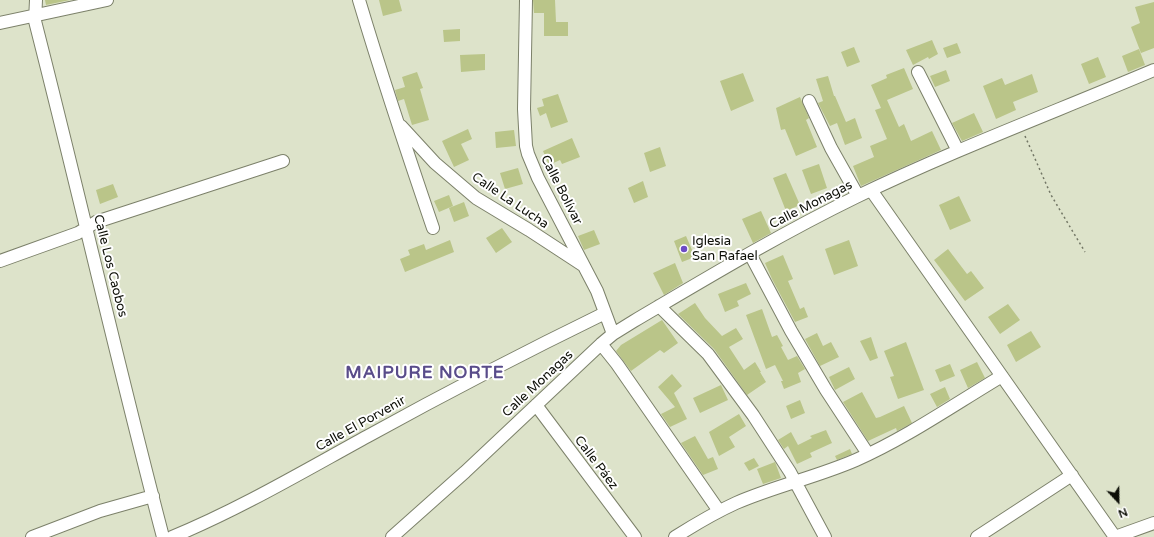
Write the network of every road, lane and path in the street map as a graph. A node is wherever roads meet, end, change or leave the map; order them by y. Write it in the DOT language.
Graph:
graph roads {
  1 [pos="36,0"];
  2 [pos="107,0"];
  3 [pos="359,0"];
  4 [pos="526,0"];
  5 [pos="35,16"];
  6 [pos="0,23"];
  7 [pos="1154,70"];
  8 [pos="918,72"];
  9 [pos="809,101"];
  10 [pos="399,124"];
  11 [pos="1021,125"];
  12 [pos="958,151"];
  13 [pos="283,161"];
  14 [pos="871,190"];
  15 [pos="858,196"];
  16 [pos="87,228"];
  17 [pos="433,228"];
  18 [pos="1084,252"];
  19 [pos="750,254"];
  20 [pos="0,261"];
  21 [pos="585,267"];
  22 [pos="660,306"];
  23 [pos="605,313"];
  24 [pos="613,334"];
  25 [pos="601,344"];
  26 [pos="1002,376"];
  27 [pos="536,405"];
  28 [pos="868,454"];
  29 [pos="1072,475"];
  30 [pos="796,482"];
  31 [pos="153,496"];
  32 [pos="719,511"];
  33 [pos="1154,524"];
  34 [pos="32,537"];
  35 [pos="163,537"];
  36 [pos="172,537"];
  37 [pos="392,537"];
  38 [pos="635,537"];
  39 [pos="674,537"];
  40 [pos="825,537"];
  41 [pos="977,537"];
  42 [pos="1115,537"];
  1 -- 5 [label="street, Calle Los Caobos"];
  2 -- 5 [label="street"];
  3 -- 10 [label="street, Calle La Lucha"];
  4 -- 21 [label="street, Calle Bolívar"];
  5 -- 6 [label="street"];
  5 -- 16 [label="street, Calle Los Caobos"];
  7 -- 11 [label="street, Calle Monagas"];
  8 -- 12 [label="street"];
  9 -- 15 [label="street"];
  10 -- 17 [label="street"];
  10 -- 21 [label="street, Calle La Lucha"];
  11 -- 12 [label="street, Calle Monagas"];
  11 -- 18 [label="path"];
  12 -- 14 [label="street, Calle Monagas"];
  13 -- 16 [label="street"];
  14 -- 15 [label="street, Calle Monagas"];
  14 -- 26 [label="street"];
  15 -- 19 [label="street, Calle Monagas"];
  16 -- 20 [label="street"];
  16 -- 31 [label="street, Calle Los Caobos"];
  19 -- 22 [label="street, Calle Monagas"];
  19 -- 28 [label="street"];
  21 -- 23 [label="street, Calle Bolívar"];
  22 -- 24 [label="street, Calle Monagas"];
  22 -- 30 [label="street"];
  23 -- 24 [label="street, Calle Bolívar"];
  23 -- 36 [label="street, Calle El Porvenir"];
  24 -- 25 [label="street, Calle Monagas"];
  25 -- 27 [label="street, Calle Monagas"];
  25 -- 32 [label="street"];
  26 -- 28 [label="street"];
  26 -- 29 [label="street"];
  27 -- 37 [label="street, Calle Monagas"];
  27 -- 38 [label="street, Calle Páez"];
  28 -- 30 [label="street"];
  29 -- 41 [label="street"];
  29 -- 42 [label="street"];
  30 -- 32 [label="street"];
  30 -- 40 [label="street"];
  31 -- 34 [label="street"];
  31 -- 35 [label="street, Calle Los Caobos"];
  32 -- 39 [label="street"];
  33 -- 42 [label="street"];
}
